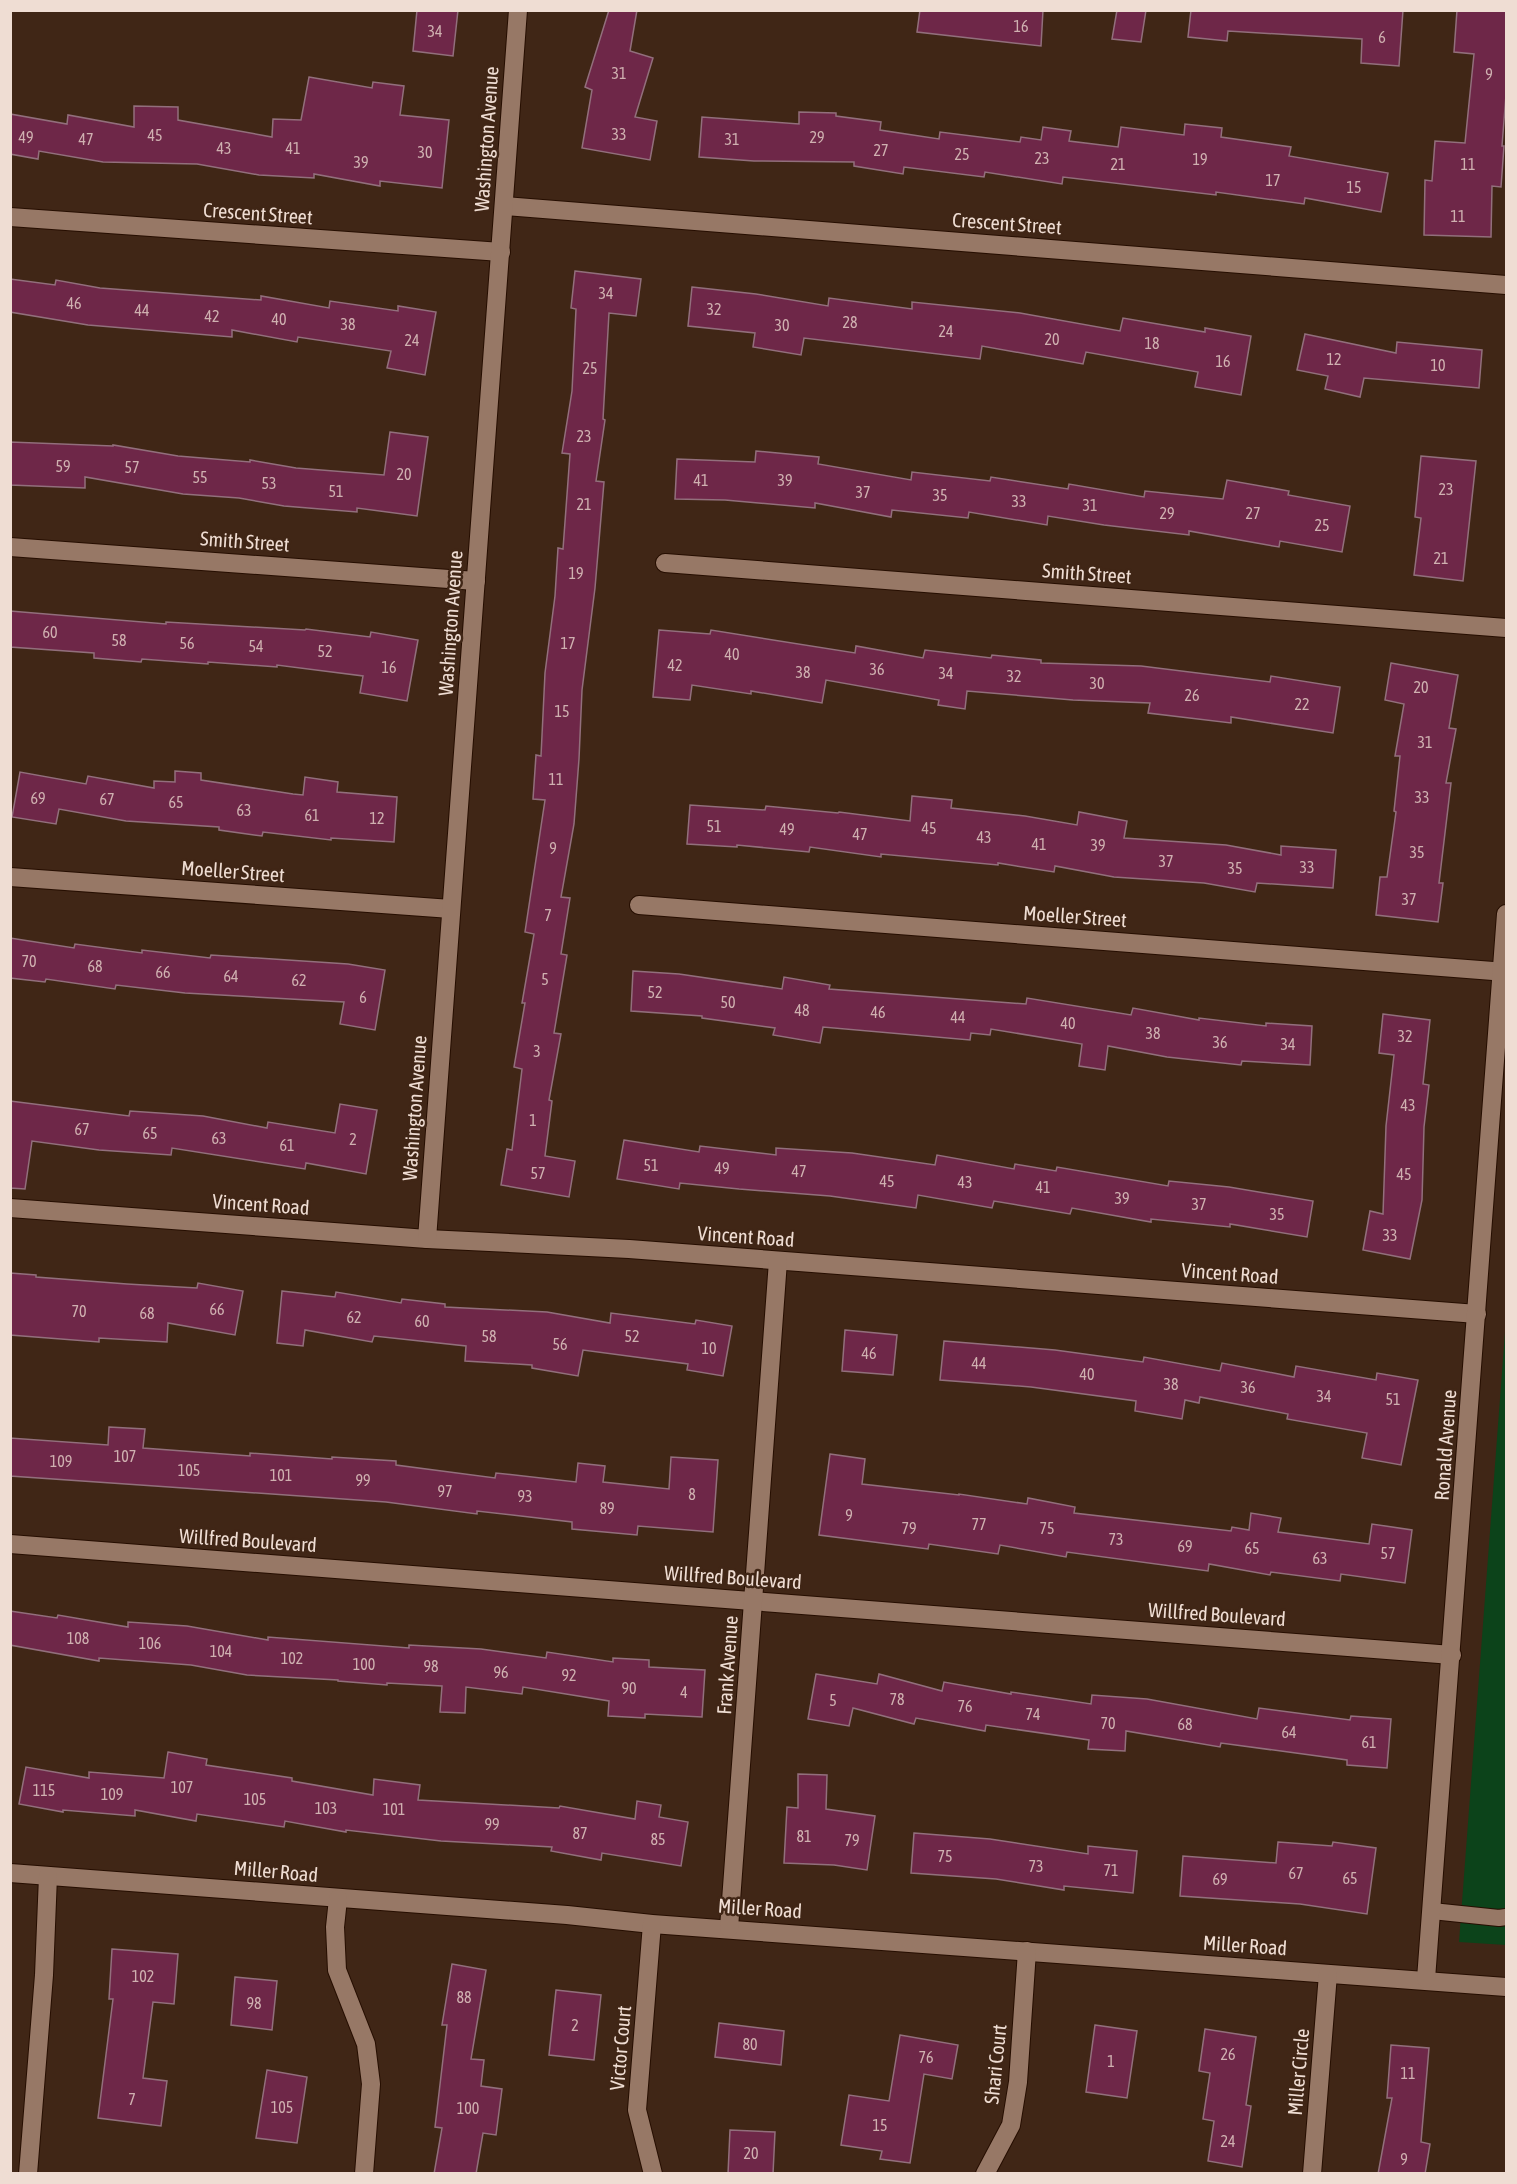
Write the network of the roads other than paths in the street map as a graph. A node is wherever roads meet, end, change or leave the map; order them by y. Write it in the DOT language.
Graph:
graph roads {
  1 [pos="518,10"];
  2 [pos="504,206"];
  3 [pos="10,217"];
  4 [pos="501,252"];
  5 [pos="1506,285"];
  6 [pos="10,547"];
  7 [pos="665,563"];
  8 [pos="476,581"];
  9 [pos="1506,628"];
  10 [pos="10,877"];
  11 [pos="639,905"];
  12 [pos="451,909"];
  13 [pos="1506,914"];
  14 [pos="1504,972"];
  15 [pos="10,1208"];
  16 [pos="427,1239"];
  17 [pos="778,1261"];
  18 [pos="1477,1314"];
  19 [pos="10,1544"];
  20 [pos="754,1602"];
  21 [pos="1452,1655"];
  22 [pos="10,1873"];
  23 [pos="48,1876"];
  24 [pos="338,1899"];
  25 [pos="1432,1911"];
  26 [pos="1506,1917"];
  27 [pos="652,1924"];
  28 [pos="729,1928"];
  29 [pos="1027,1952"];
  30 [pos="1328,1974"];
  31 [pos="1426,1979"];
  32 [pos="1506,1987"];
  33 [pos="28,2174"];
  34 [pos="364,2174"];
  35 [pos="653,2174"];
  36 [pos="985,2174"];
  37 [pos="1312,2174"];
  1 -- 2 [label="street, Washington Avenue"];
  2 -- 4 [label="street, Washington Avenue"];
  2 -- 5 [label="street, Crescent Street"];
  3 -- 4 [label="street, Crescent Street"];
  4 -- 8 [label="street, Washington Avenue"];
  6 -- 8 [label="street, Smith Street"];
  7 -- 9 [label="street, Smith Street"];
  8 -- 12 [label="street, Washington Avenue"];
  10 -- 12 [label="street, Moeller Street"];
  11 -- 14 [label="street, Moeller Street"];
  12 -- 16 [label="street, Washington Avenue"];
  13 -- 14 [label="street, Ronald Avenue"];
  14 -- 18 [label="street, Ronald Avenue"];
  15 -- 16 [label="street, Vincent Road"];
  16 -- 17 [label="street, Vincent Road"];
  17 -- 18 [label="street, Vincent Road"];
  17 -- 20 [label="street, Frank Avenue"];
  18 -- 21 [label="street, Ronald Avenue"];
  19 -- 20 [label="street, Willfred Boulevard"];
  20 -- 21 [label="street, Willfred Boulevard"];
  20 -- 28 [label="street, Frank Avenue"];
  21 -- 25 [label="street, Ronald Avenue"];
  22 -- 23 [label="street, Miller Road"];
  23 -- 24 [label="street, Miller Road"];
  23 -- 33 [label="street"];
  24 -- 27 [label="street, Miller Road"];
  24 -- 34 [label="street"];
  25 -- 26 [label="lane"];
  25 -- 31 [label="street, Ronald Avenue"];
  27 -- 28 [label="street, Miller Road"];
  27 -- 35 [label="street, Victor Court"];
  28 -- 29 [label="street, Miller Road"];
  29 -- 30 [label="street, Miller Road"];
  29 -- 36 [label="street, Shari Court"];
  30 -- 31 [label="street, Miller Road"];
  30 -- 37 [label="street, Miller Circle"];
  31 -- 32 [label="street, Miller Road"];
}
